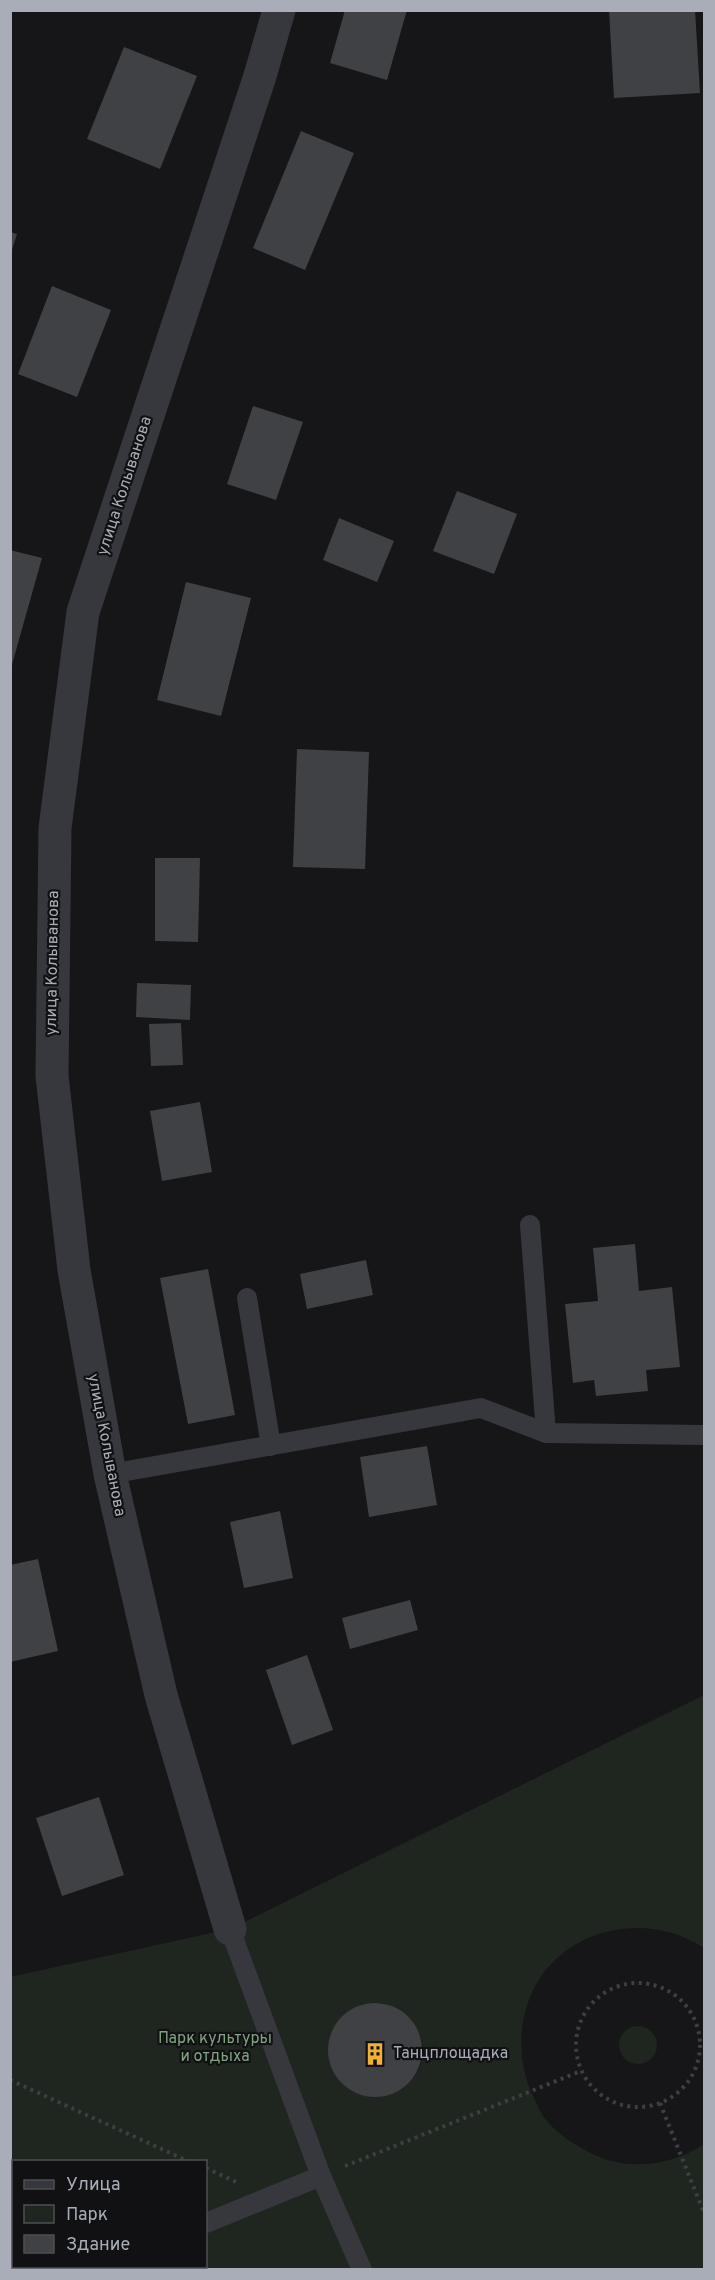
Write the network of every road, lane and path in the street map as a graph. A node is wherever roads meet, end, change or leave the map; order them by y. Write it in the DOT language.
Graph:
graph roads {
  1 [pos="279,10"];
  2 [pos="530,1225"];
  3 [pos="247,1298"];
  4 [pos="546,1433"];
  5 [pos="705,1435"];
  6 [pos="271,1446"];
  7 [pos="110,1474"];
  8 [pos="230,1929"];
  9 [pos="705,2019"];
  10 [pos="697,2022"];
  11 [pos="581,2071"];
  12 [pos="10,2080"];
  13 [pos="660,2103"];
  14 [pos="186,2160"];
  15 [pos="321,2176"];
  16 [pos="705,2213"];
  17 [pos="207,2223"];
  18 [pos="362,2270"];
  1 -- 7 [label="street, улица Колыванова"];
  2 -- 4 [label="lane"];
  3 -- 6 [label="lane"];
  4 -- 5 [label="lane"];
  4 -- 6 [label="lane"];
  6 -- 7 [label="lane"];
  7 -- 8 [label="street, улица Колыванова"];
  8 -- 15 [label="lane"];
  9 -- 10 [label="path"];
  10 -- 11 [label="path"];
  10 -- 13 [label="path"];
  11 -- 13 [label="path"];
  11 -- 15 [label="path"];
  12 -- 14 [label="path"];
  13 -- 16 [label="path"];
  15 -- 17 [label="lane"];
  15 -- 18 [label="lane"];
}
